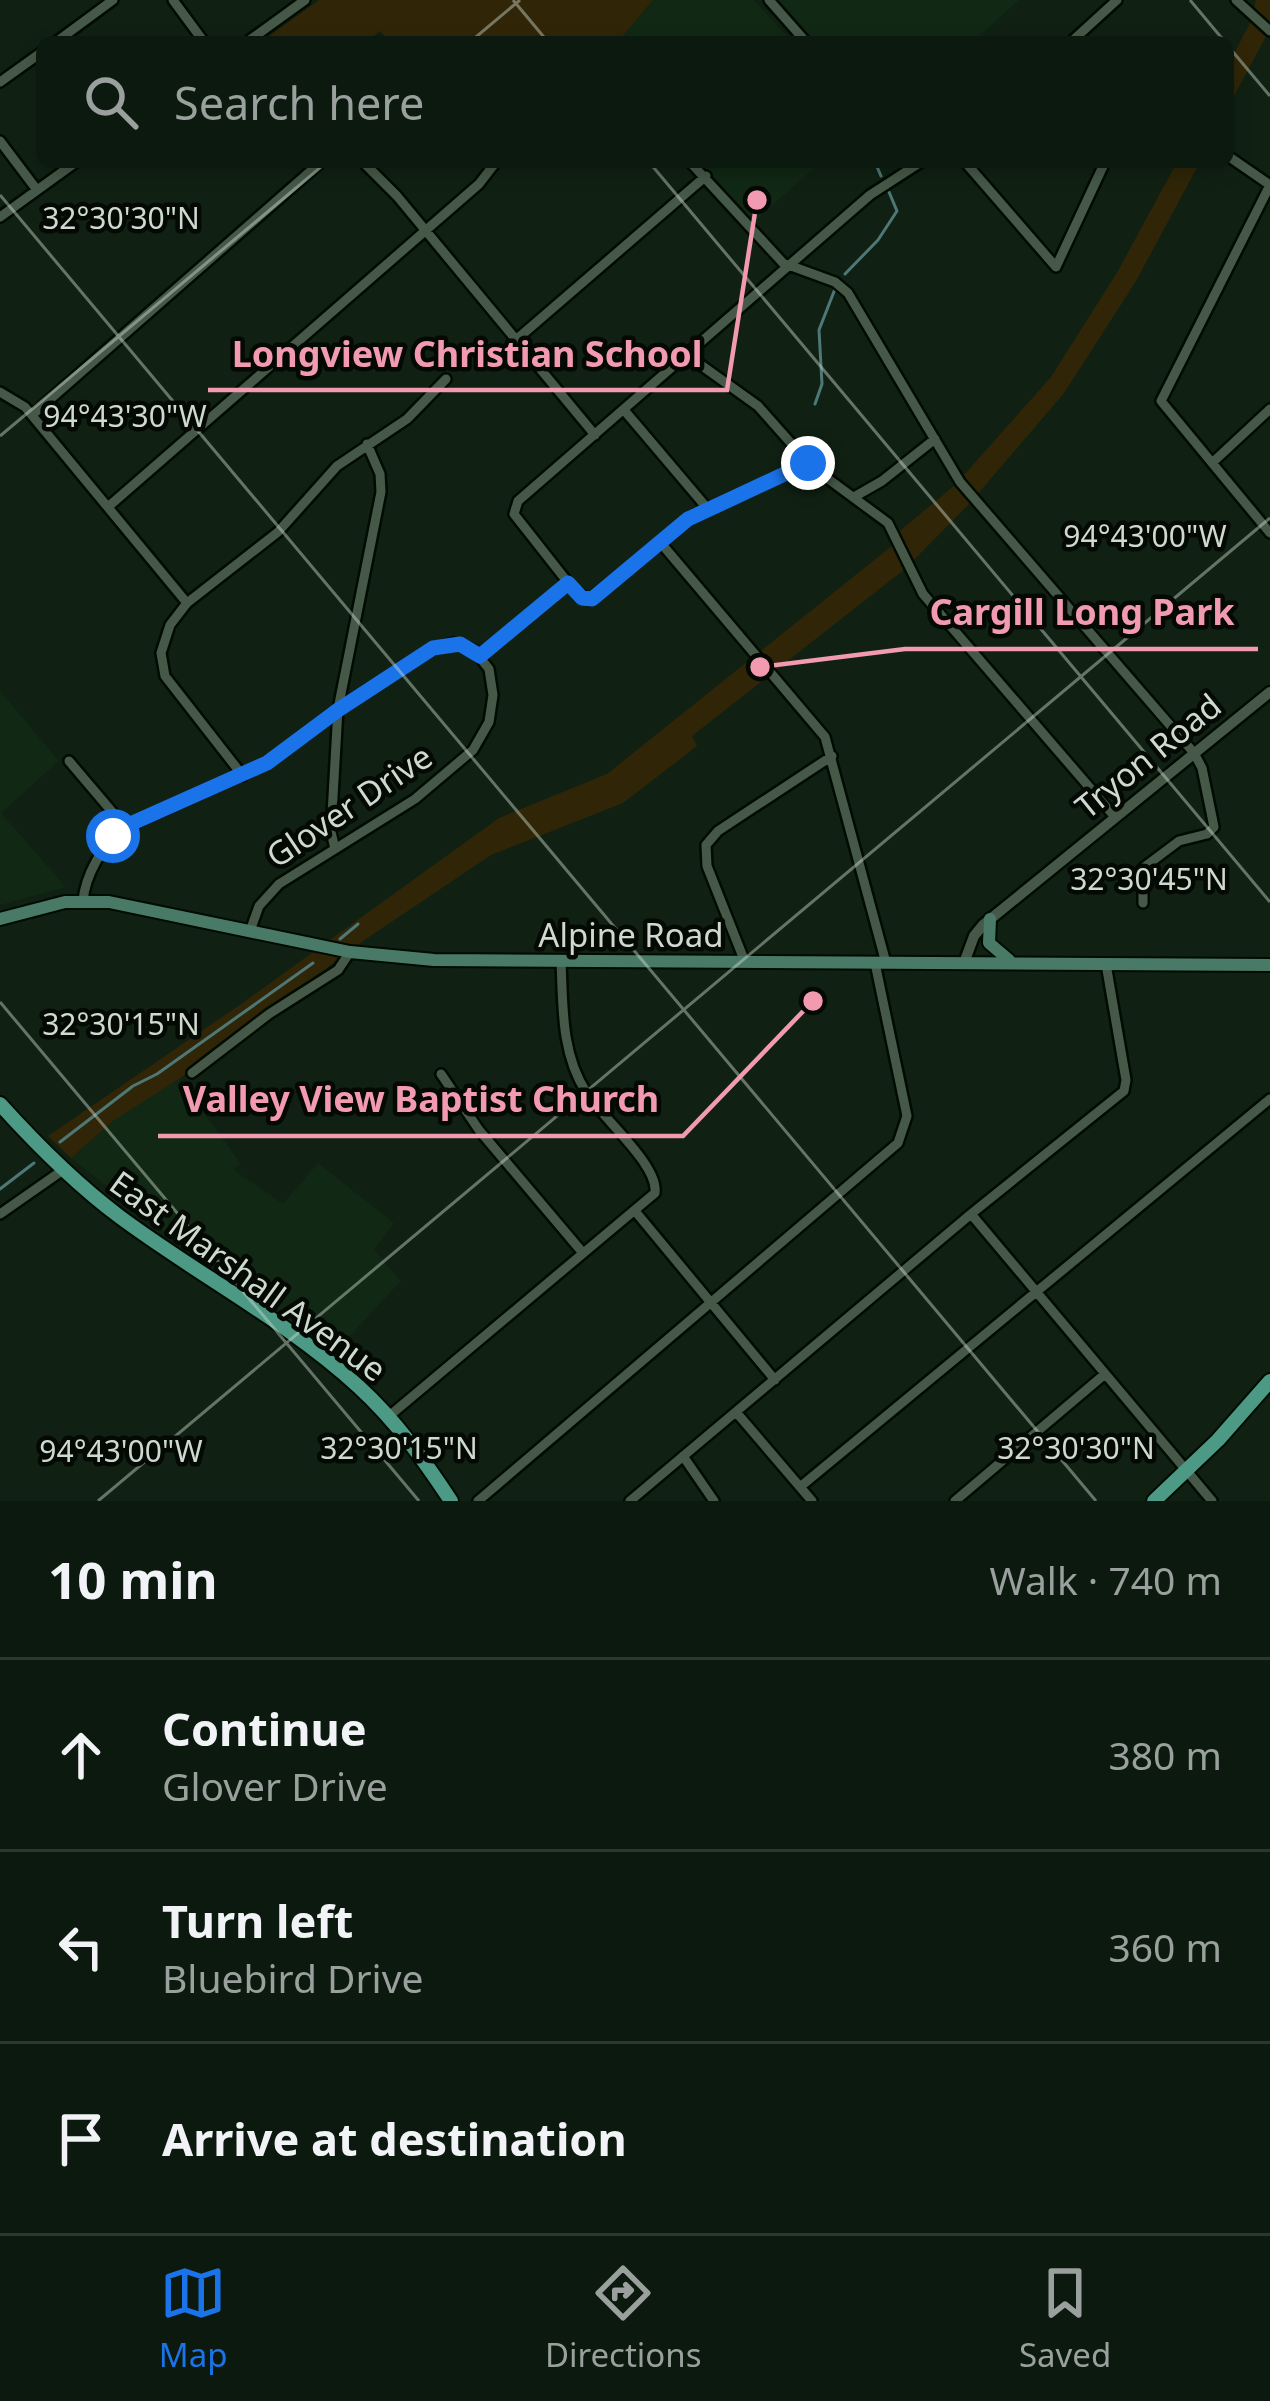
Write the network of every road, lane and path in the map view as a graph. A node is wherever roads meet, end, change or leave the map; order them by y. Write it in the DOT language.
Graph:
graph roads {
  1 [pos="113,0"];
  2 [pos="173,0"];
  3 [pos="305,0"];
  4 [pos="769,0"];
  5 [pos="1117,0"];
  6 [pos="1236,0"];
  7 [pos="1270,31"];
  8 [pos="64,36"];
  9 [pos="200,36"];
  10 [pos="255,36"];
  11 [pos="801,36"];
  12 [pos="1078,36"];
  13 [pos="36,56"];
  14 [pos="0,82"];
  15 [pos="0,141"];
  16 [pos="1234,161"];
  17 [pos="68,168"];
  18 [pos="314,168"];
  19 [pos="368,168"];
  20 [pos="491,168"];
  21 [pos="697,168"];
  22 [pos="906,168"];
  23 [pos="970,168"];
  24 [pos="1102,168"];
  25 [pos="706,176"];
  26 [pos="1270,185"];
  27 [pos="37,190"];
  28 [pos="0,217"];
  29 [pos="425,230"];
  30 [pos="788,268"];
  31 [pos="517,339"];
  32 [pos="687,356"];
  33 [pos="446,379"];
  34 [pos="0,392"];
  35 [pos="624,410"];
  36 [pos="1270,410"];
  37 [pos="32,415"];
  38 [pos="595,435"];
  39 [pos="935,439"];
  40 [pos="367,444"];
  41 [pos="808,463"];
  42 [pos="1212,463"];
  43 [pos="854,497"];
  44 [pos="109,508"];
  45 [pos="707,508"];
  46 [pos="1269,530"];
  47 [pos="660,542"];
  48 [pos="568,583"];
  49 [pos="187,602"];
  50 [pos="480,656"];
  51 [pos="1270,692"];
  52 [pos="338,710"];
  53 [pos="1194,753"];
  54 [pos="832,757"];
  55 [pos="69,761"];
  56 [pos="242,776"];
  57 [pos="1114,818"];
  58 [pos="125,827"];
  59 [pos="335,849"];
  60 [pos="83,901"];
  61 [pos="1143,903"];
  62 [pos="0,919"];
  63 [pos="990,920"];
  64 [pos="250,931"];
  65 [pos="350,952"];
  66 [pos="561,962"];
  67 [pos="745,962"];
  68 [pos="880,963"];
  69 [pos="964,964"];
  70 [pos="1015,964"];
  71 [pos="1106,964"];
  72 [pos="1270,965"];
  73 [pos="192,1073"];
  74 [pos="441,1074"];
  75 [pos="1270,1099"];
  76 [pos="0,1104"];
  77 [pos="63,1170"];
  78 [pos="635,1210"];
  79 [pos="0,1214"];
  80 [pos="971,1214"];
  81 [pos="583,1252"];
  82 [pos="1035,1290"];
  83 [pos="712,1304"];
  84 [pos="1105,1373"];
  85 [pos="775,1380"];
  86 [pos="1270,1381"];
  87 [pos="736,1412"];
  88 [pos="388,1417"];
  89 [pos="683,1456"];
  90 [pos="1187,1471"];
  91 [pos="800,1487"];
  92 [pos="451,1501"];
  93 [pos="478,1501"];
  94 [pos="630,1501"];
  95 [pos="714,1501"];
  96 [pos="812,1501"];
  97 [pos="955,1501"];
  98 [pos="1154,1501"];
  99 [pos="1212,1501"];
  1 -- 8 [label="street"];
  2 -- 9 [label="street"];
  3 -- 10 [label="street"];
  4 -- 11 [label="street"];
  5 -- 12 [label="street"];
  6 -- 7 [label="street"];
  13 -- 14 [label="street"];
  15 -- 27 [label="street"];
  16 -- 26 [label="street"];
  17 -- 27 [label="street"];
  18 -- 37 [label="street"];
  19 -- 29 [label="street"];
  20 -- 29 [label="street"];
  21 -- 25 [label="street"];
  22 -- 30 [label="street"];
  23 -- 24 [label="street"];
  25 -- 30 [label="street"];
  25 -- 31 [label="street"];
  26 -- 42 [label="street"];
  27 -- 28 [label="street"];
  29 -- 31 [label="street"];
  29 -- 44 [label="street"];
  30 -- 32 [label="street"];
  30 -- 39 [label="street"];
  31 -- 38 [label="street"];
  32 -- 35 [label="street"];
  32 -- 41 [label="street"];
  33 -- 40 [label="street"];
  34 -- 37 [label="street"];
  35 -- 38 [label="street"];
  35 -- 45 [label="street"];
  36 -- 42 [label="street"];
  37 -- 44 [label="street"];
  38 -- 48 [label="street"];
  39 -- 43 [label="street"];
  39 -- 53 [label="street"];
  40 -- 49 [label="street"];
  40 -- 52 [label="street"];
  41 -- 43 [label="street"];
  41 -- 45 [label="street"];
  42 -- 46 [label="street"];
  43 -- 57 [label="street"];
  44 -- 49 [label="street"];
  45 -- 47 [label="street"];
  47 -- 48 [label="street"];
  47 -- 54 [label="street"];
  48 -- 50 [label="street"];
  49 -- 56 [label="street"];
  50 -- 52 [label="street"];
  50 -- 59 [label="street, Glover Drive"];
  51 -- 53 [label="street, Tryon Road"];
  52 -- 56 [label="street"];
  52 -- 59 [label="street"];
  53 -- 57 [label="street, Tryon Road"];
  53 -- 61 [label="street"];
  54 -- 67 [label="street"];
  54 -- 68 [label="street"];
  55 -- 58 [label="street"];
  56 -- 58 [label="street"];
  57 -- 63 [label="street, Tryon Road"];
  58 -- 60 [label="street"];
  59 -- 64 [label="street, Glover Drive"];
  60 -- 62 [label="main road, Alpine Road"];
  60 -- 64 [label="main road, Alpine Road"];
  63 -- 69 [label="street, Tryon Road"];
  63 -- 70 [label="main road"];
  64 -- 65 [label="main road, Alpine Road"];
  65 -- 66 [label="main road, Alpine Road"];
  65 -- 73 [label="street"];
  66 -- 67 [label="main road, Alpine Road"];
  66 -- 78 [label="street"];
  67 -- 68 [label="main road, Alpine Road"];
  68 -- 69 [label="main road, Alpine Road"];
  68 -- 83 [label="street"];
  69 -- 70 [label="main road, Alpine Road"];
  70 -- 71 [label="main road, Alpine Road"];
  71 -- 72 [label="main road, Alpine Road"];
  71 -- 80 [label="street"];
  74 -- 81 [label="street"];
  75 -- 82 [label="street"];
  76 -- 77 [label="main road, East Marshall Avenue"];
  77 -- 79 [label="street"];
  77 -- 88 [label="main road, East Marshall Avenue"];
  78 -- 81 [label="street"];
  78 -- 83 [label="street"];
  80 -- 82 [label="street"];
  80 -- 85 [label="street"];
  81 -- 88 [label="street"];
  82 -- 84 [label="street"];
  82 -- 91 [label="street"];
  83 -- 85 [label="street"];
  83 -- 93 [label="street"];
  84 -- 90 [label="street"];
  84 -- 97 [label="street"];
  85 -- 87 [label="street"];
  86 -- 90 [label="main road"];
  87 -- 89 [label="street"];
  87 -- 91 [label="street"];
  88 -- 92 [label="main road, East Marshall Avenue"];
  89 -- 94 [label="street"];
  89 -- 95 [label="street"];
  90 -- 98 [label="main road"];
  90 -- 99 [label="street"];
  91 -- 96 [label="street"];
}
